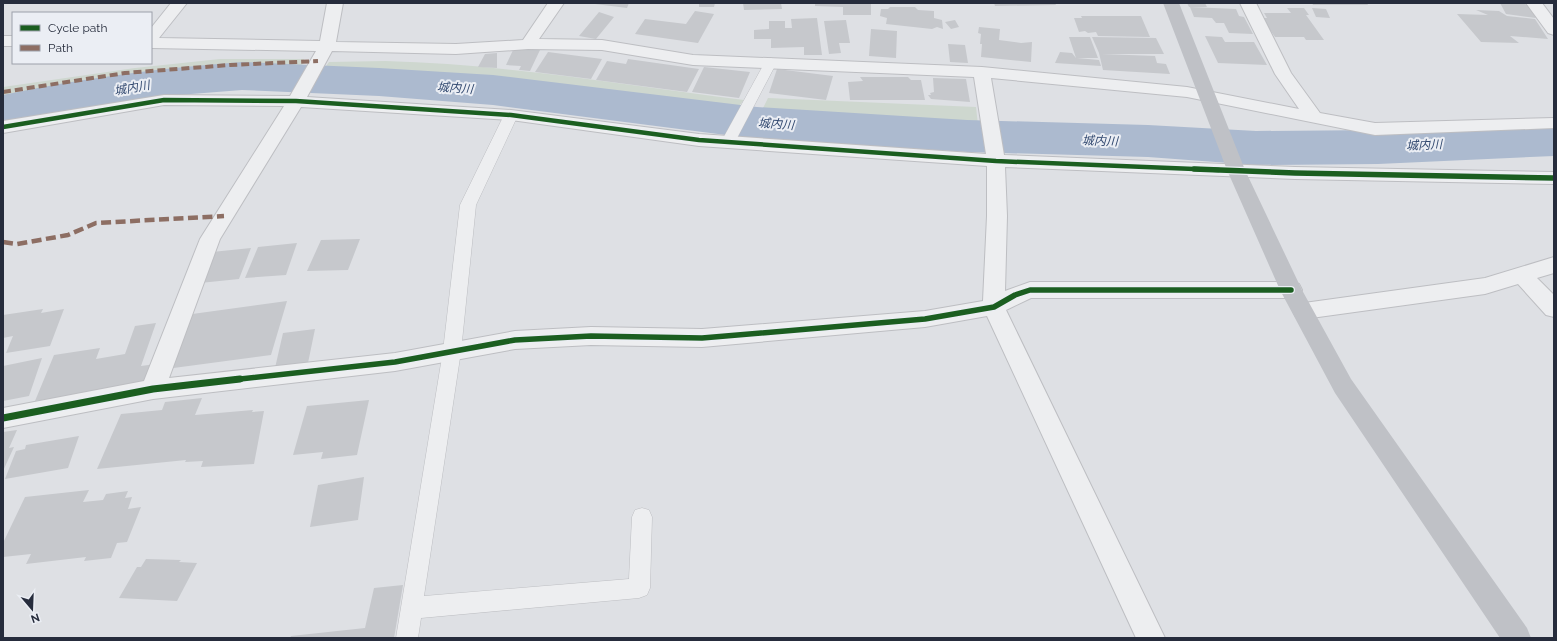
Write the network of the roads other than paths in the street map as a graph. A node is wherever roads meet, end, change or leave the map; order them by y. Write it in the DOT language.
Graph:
graph roads {
  1 [pos="179,3"];
  2 [pos="335,3"];
  3 [pos="556,3"];
  4 [pos="1171,3"];
  5 [pos="1248,3"];
  6 [pos="1534,3"];
  7 [pos="1554,30"];
  8 [pos="152,37"];
  9 [pos="152,43"];
  10 [pos="528,44"];
  11 [pos="327,45"];
  12 [pos="772,62"];
  13 [pos="982,72"];
  14 [pos="299,95"];
  15 [pos="1206,97"];
  16 [pos="511,115"];
  17 [pos="1314,117"];
  18 [pos="1554,123"];
  19 [pos="3,127"];
  20 [pos="728,142"];
  21 [pos="996,161"];
  22 [pos="1236,170"];
  23 [pos="1554,178"];
  24 [pos="1554,266"];
  25 [pos="1523,276"];
  26 [pos="1291,290"];
  27 [pos="994,307"];
  28 [pos="1554,309"];
  29 [pos="1304,311"];
  30 [pos="452,351"];
  31 [pos="153,389"];
  32 [pos="3,418"];
  33 [pos="642,517"];
  34 [pos="411,608"];
  35 [pos="407,638"];
  36 [pos="1151,638"];
  37 [pos="1517,638"];
  1 -- 8 [label="street"];
  2 -- 11 [label="street"];
  3 -- 10 [label="street"];
  4 -- 15 [label="street"];
  5 -- 17 [label="street"];
  6 -- 7 [label="street"];
  9 -- 11 [label="street"];
  10 -- 11 [label="street"];
  10 -- 12 [label="street"];
  11 -- 14 [label="street"];
  12 -- 13 [label="street"];
  12 -- 20 [label="lane"];
  13 -- 15 [label="street"];
  13 -- 21 [label="street"];
  14 -- 16 [label="street"];
  14 -- 19 [label="street"];
  14 -- 31 [label="street"];
  15 -- 17 [label="street"];
  15 -- 22 [label="street"];
  16 -- 20 [label="street"];
  16 -- 30 [label="lane"];
  17 -- 18 [label="street"];
  20 -- 21 [label="street"];
  21 -- 22 [label="street"];
  21 -- 27 [label="street"];
  22 -- 23 [label="street"];
  22 -- 26 [label="street"];
  24 -- 25 [label="street"];
  25 -- 28 [label="street"];
  25 -- 29 [label="street"];
  26 -- 27 [label="street"];
  26 -- 29 [label="street"];
  27 -- 30 [label="street"];
  27 -- 36 [label="street"];
  29 -- 37 [label="street"];
  30 -- 31 [label="street"];
  30 -- 34 [label="lane"];
  31 -- 32 [label="street"];
  33 -- 34 [label="lane"];
  34 -- 35 [label="lane"];
}
